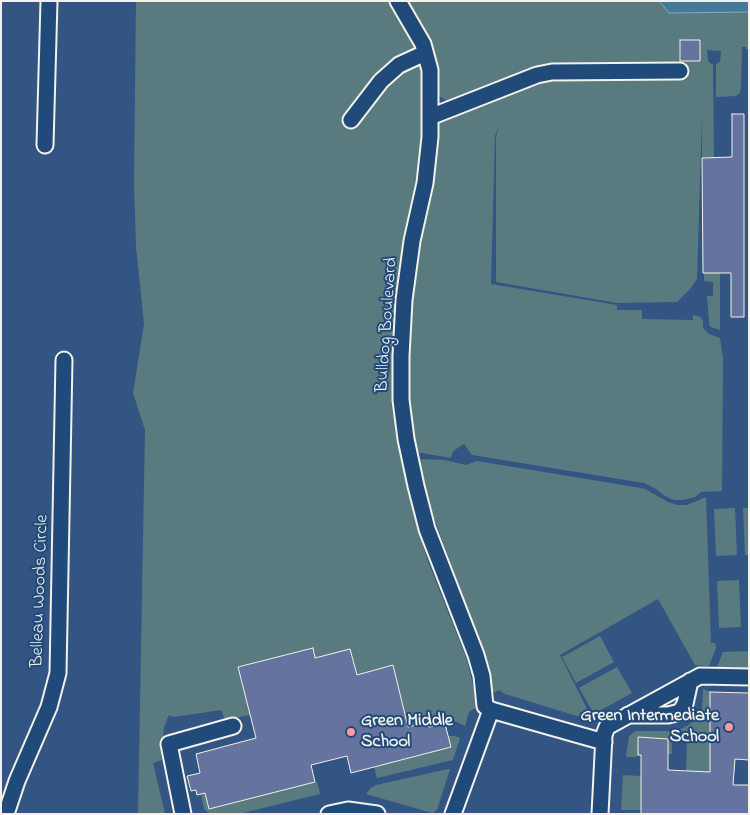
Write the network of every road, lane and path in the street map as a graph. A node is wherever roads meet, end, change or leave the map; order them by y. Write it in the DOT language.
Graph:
graph roads {
  1 [pos="49,1"];
  2 [pos="398,1"];
  3 [pos="425,53"];
  4 [pos="680,71"];
  5 [pos="430,117"];
  6 [pos="351,120"];
  7 [pos="46,145"];
  8 [pos="64,360"];
  9 [pos="749,677"];
  10 [pos="690,681"];
  11 [pos="488,708"];
  12 [pos="626,715"];
  13 [pos="233,726"];
  14 [pos="604,742"];
  15 [pos="459,812"];
  16 [pos="6,814"];
  17 [pos="183,814"];
  18 [pos="329,814"];
  19 [pos="377,814"];
  20 [pos="600,814"];
  1 -- 7 [label="street"];
  2 -- 3 [label="street, Bulldog Boulevard"];
  3 -- 5 [label="street, Bulldog Boulevard"];
  3 -- 6 [label="street"];
  4 -- 5 [label="street"];
  5 -- 11 [label="street, Bulldog Boulevard"];
  8 -- 16 [label="street, Belleau Woods Circle"];
  9 -- 10 [label="street"];
  10 -- 12 [label="street"];
  10 -- 12 [label="street"];
  11 -- 14 [label="street"];
  11 -- 15 [label="street"];
  12 -- 14 [label="street"];
  13 -- 17 [label="street"];
  14 -- 20 [label="street"];
  18 -- 19 [label="street"];
}
